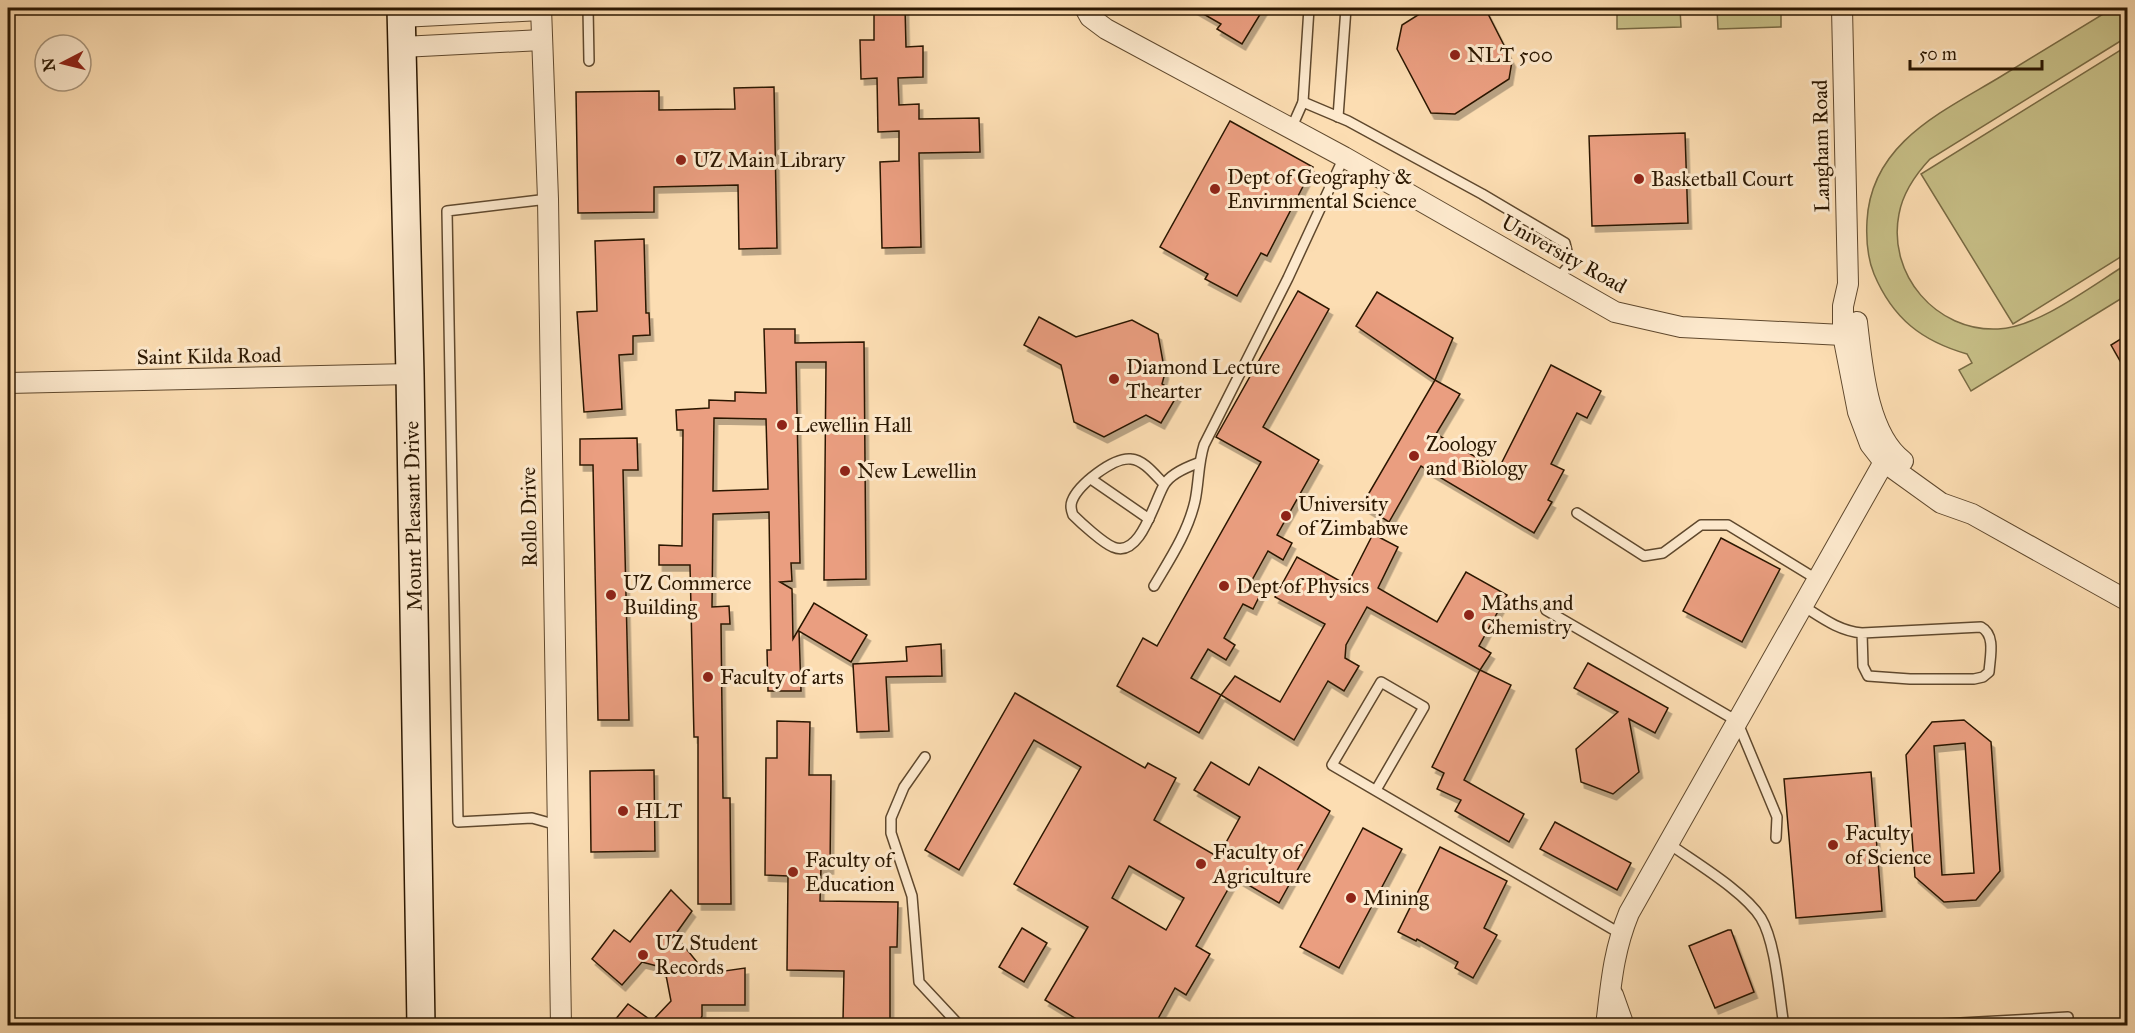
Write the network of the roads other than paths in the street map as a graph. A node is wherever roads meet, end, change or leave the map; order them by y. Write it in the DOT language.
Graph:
graph roads {
  1 [pos="588,8"];
  2 [pos="1085,8"];
  3 [pos="1310,8"];
  4 [pos="1346,8"];
  5 [pos="1842,8"];
  6 [pos="541,9"];
  7 [pos="401,12"];
  8 [pos="542,40"];
  9 [pos="402,47"];
  10 [pos="589,61"];
  11 [pos="1303,102"];
  12 [pos="1338,117"];
  13 [pos="1291,129"];
  14 [pos="1344,157"];
  15 [pos="548,199"];
  16 [pos="1558,279"];
  17 [pos="1850,334"];
  18 [pos="411,374"];
  19 [pos="8,383"];
  20 [pos="1889,457"];
  21 [pos="1198,463"];
  22 [pos="1091,479"];
  23 [pos="1164,484"];
  24 [pos="1577,513"];
  25 [pos="1149,519"];
  26 [pos="1818,580"];
  27 [pos="1154,586"];
  28 [pos="2127,601"];
  29 [pos="1803,606"];
  30 [pos="1546,610"];
  31 [pos="1862,633"];
  32 [pos="1737,721"];
  33 [pos="925,757"];
  34 [pos="1376,790"];
  35 [pos="557,825"];
  36 [pos="1776,837"];
  37 [pos="1668,843"];
  38 [pos="1621,934"];
  39 [pos="1609,984"];
  40 [pos="2068,1017"];
  41 [pos="421,1026"];
  42 [pos="561,1026"];
  43 [pos="960,1026"];
  44 [pos="1606,1026"];
  45 [pos="1624,1026"];
  46 [pos="1784,1026"];
  47 [pos="1906,1026"];
  1 -- 10 [label="lane"];
  2 -- 13 [label="street, University Road"];
  3 -- 11 [label="lane"];
  4 -- 12 [label="lane"];
  5 -- 17 [label="street, Langham Road"];
  6 -- 7 [label="street"];
  6 -- 8 [label="street, Rollo Drive"];
  7 -- 9 [label="street, Mount Pleasant Drive"];
  8 -- 9 [label="street"];
  8 -- 15 [label="street, Rollo Drive"];
  9 -- 18 [label="street, Mount Pleasant Drive"];
  11 -- 12 [label="lane"];
  11 -- 13 [label="lane"];
  12 -- 16 [label="lane"];
  13 -- 14 [label="street, University Road"];
  14 -- 16 [label="street, University Road"];
  14 -- 21 [label="lane"];
  15 -- 35 [label="street, Rollo Drive"];
  15 -- 35 [label="lane"];
  16 -- 17 [label="street, University Road"];
  17 -- 20 [label="street"];
  18 -- 19 [label="street, Saint Kilda Road"];
  18 -- 41 [label="street, Mount Pleasant Drive"];
  20 -- 26 [label="street"];
  20 -- 28 [label="street"];
  21 -- 23 [label="lane"];
  21 -- 27 [label="lane"];
  22 -- 23 [label="lane"];
  22 -- 25 [label="lane"];
  22 -- 25 [label="lane"];
  23 -- 25 [label="lane"];
  24 -- 26 [label="lane"];
  26 -- 29 [label="street"];
  29 -- 31 [label="lane"];
  29 -- 32 [label="street"];
  30 -- 32 [label="lane"];
  31 -- 31 [label="lane"];
  32 -- 36 [label="lane"];
  32 -- 37 [label="street"];
  33 -- 43 [label="lane"];
  34 -- 34 [label="lane"];
  34 -- 38 [label="lane"];
  35 -- 42 [label="street, Rollo Drive"];
  37 -- 38 [label="street"];
  37 -- 46 [label="lane"];
  38 -- 39 [label="street"];
  39 -- 44 [label="street"];
  39 -- 45 [label="street"];
  40 -- 47 [label="lane"];
}
